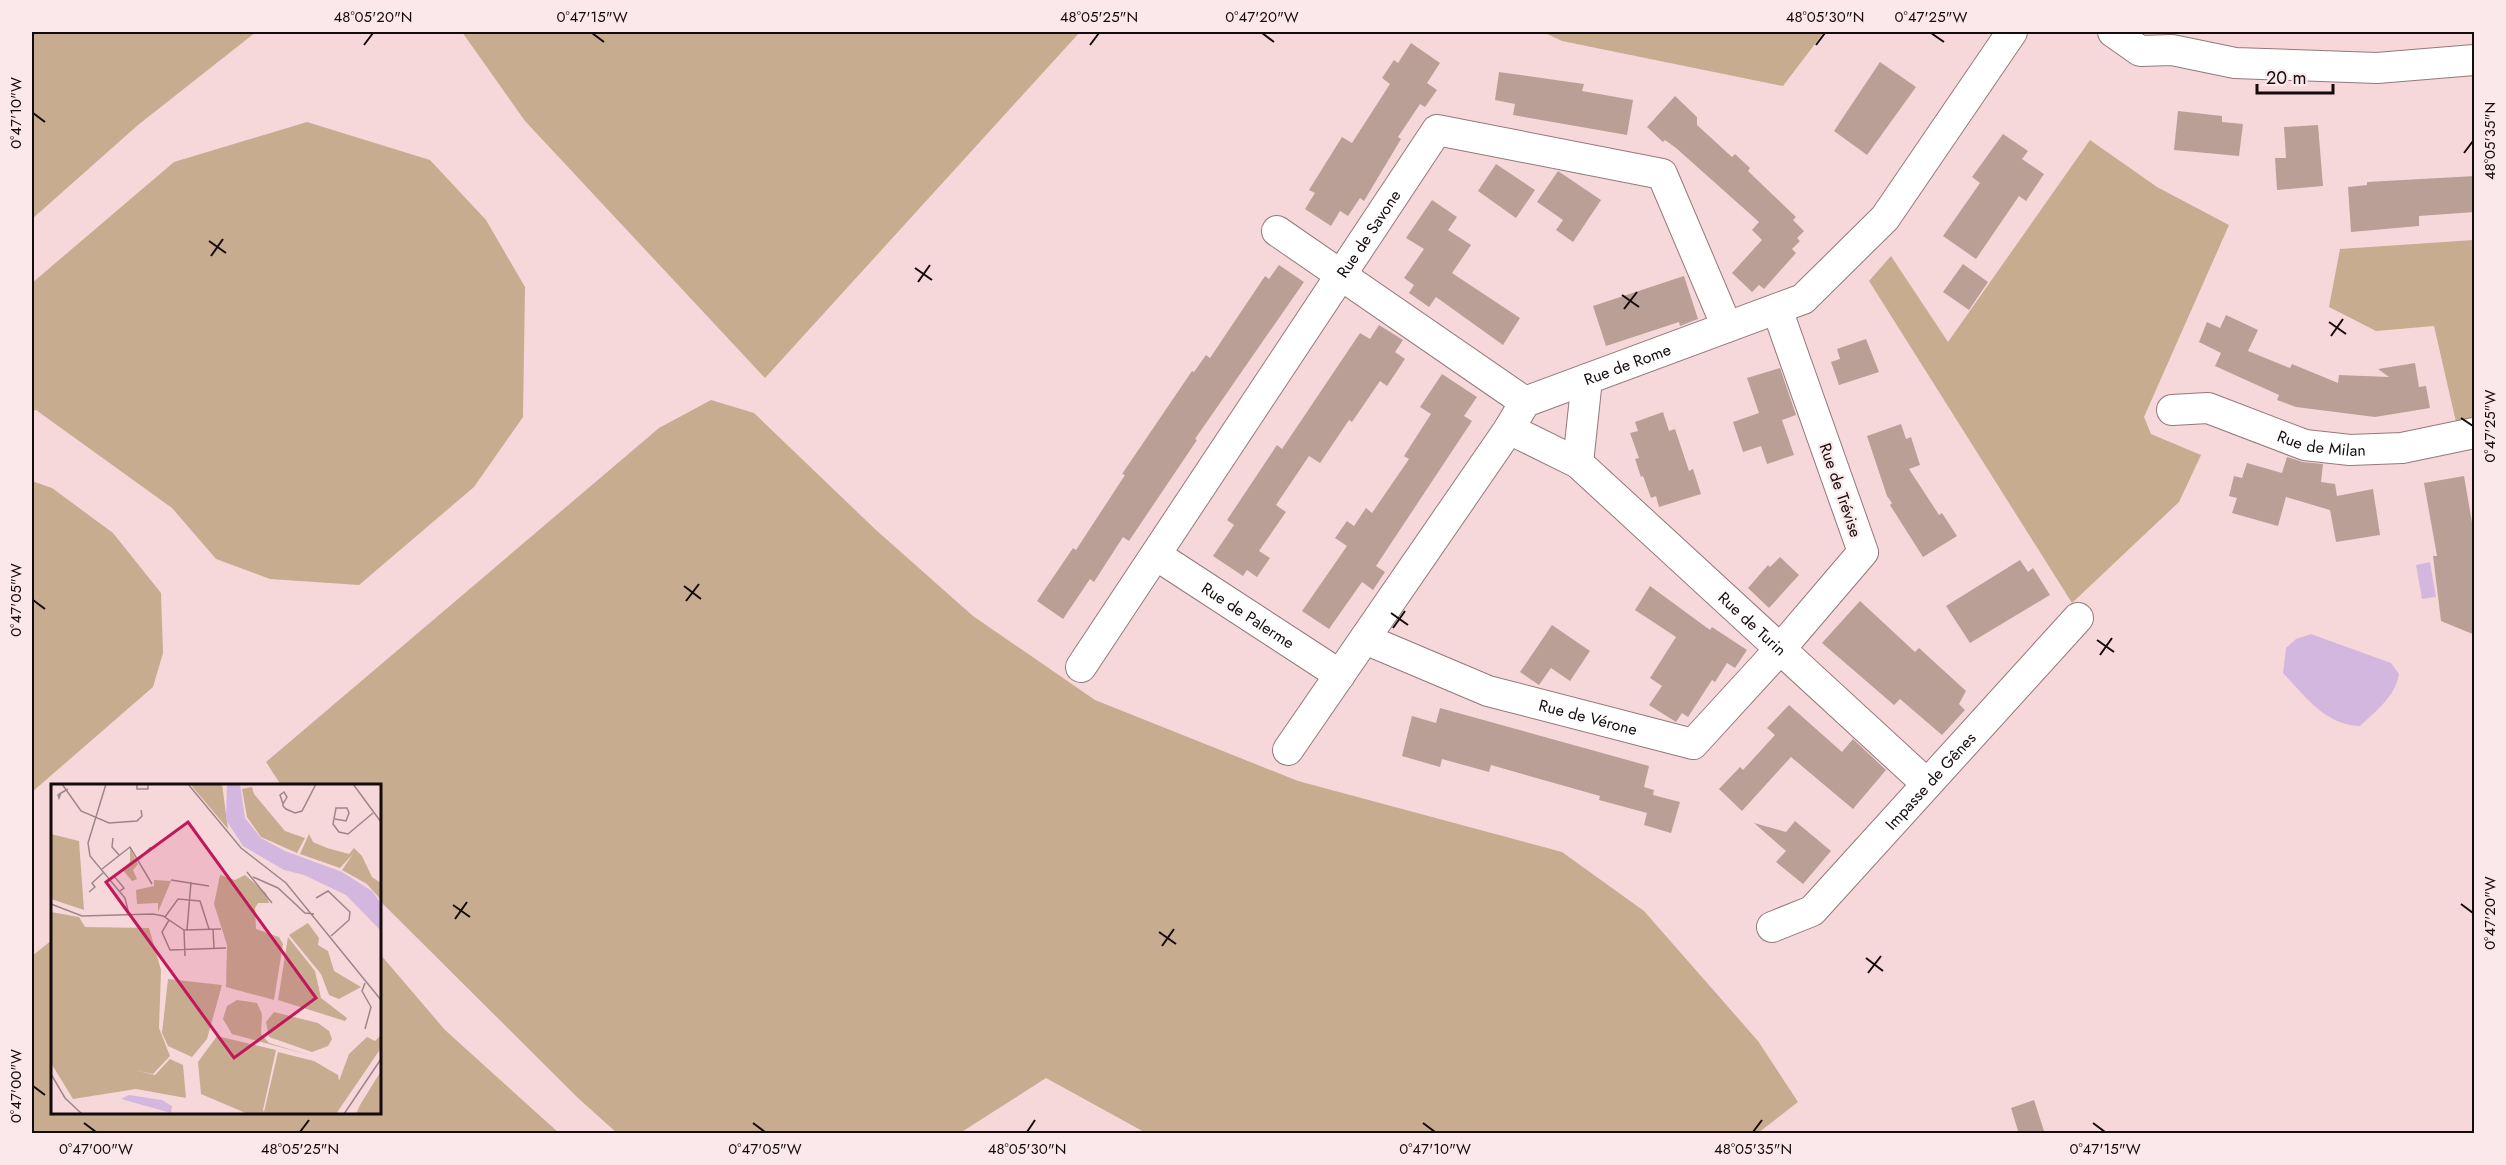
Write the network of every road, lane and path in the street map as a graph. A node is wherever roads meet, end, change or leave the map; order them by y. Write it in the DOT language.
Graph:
graph roads {
  1 [pos="2012,32"];
  2 [pos="2113,32"];
  3 [pos="2475,60"];
  4 [pos="1277,231"];
  5 [pos="1341,276"];
  6 [pos="1777,309"];
  7 [pos="1727,327"];
  8 [pos="1587,379"];
  9 [pos="1525,402"];
  10 [pos="2172,410"];
  11 [pos="1509,429"];
  12 [pos="2475,433"];
  13 [pos="1578,463"];
  14 [pos="1156,555"];
  15 [pos="2078,618"];
  16 [pos="1365,639"];
  17 [pos="1781,648"];
  18 [pos="1082,667"];
  19 [pos="1340,675"];
  20 [pos="1288,750"];
  21 [pos="1926,784"];
  22 [pos="1772,927"];
  1 -- 6 [label="street, Rue de Rome"];
  2 -- 3 [label="street"];
  4 -- 5 [label="street"];
  5 -- 7 [label="street, Rue de Savone"];
  5 -- 9 [label="street"];
  5 -- 14 [label="street, Rue de Savone"];
  6 -- 7 [label="street, Rue de Rome"];
  6 -- 17 [label="street, Rue de Trévise"];
  7 -- 8 [label="street, Rue de Rome"];
  8 -- 9 [label="street, Rue de Rome"];
  8 -- 13 [label="street"];
  9 -- 11 [label="street"];
  10 -- 12 [label="street, Rue de Milan"];
  11 -- 13 [label="street, Rue de Turin"];
  11 -- 16 [label="street"];
  13 -- 17 [label="street, Rue de Turin"];
  14 -- 18 [label="street, Rue de Savone"];
  14 -- 19 [label="street, Rue de Palerme"];
  15 -- 21 [label="street, Impasse de Gênes"];
  16 -- 17 [label="street, Rue de Vérone"];
  16 -- 19 [label="street"];
  17 -- 21 [label="street, Rue de Turin"];
  19 -- 20 [label="street"];
  21 -- 22 [label="street, Impasse de Gênes"];
}
